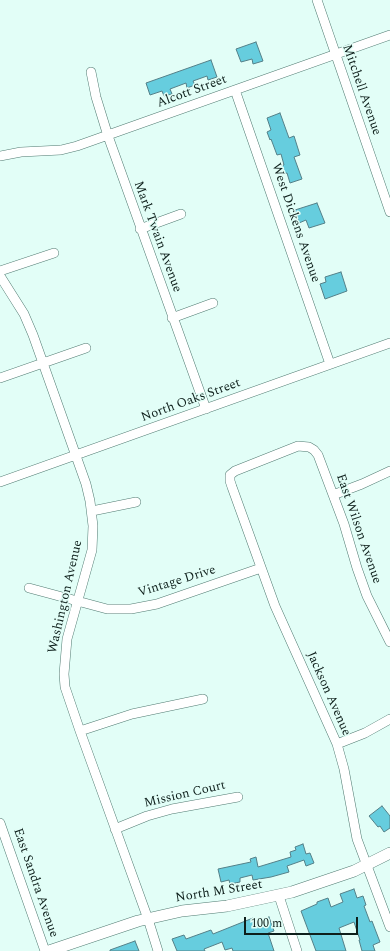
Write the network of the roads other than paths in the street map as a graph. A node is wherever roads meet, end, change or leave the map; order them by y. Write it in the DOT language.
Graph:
graph roads {
  1 [pos="317,0"];
  2 [pos="390,35"];
  3 [pos="335,54"];
  4 [pos="91,72"];
  5 [pos="235,90"];
  6 [pos="108,136"];
  7 [pos="0,156"];
  8 [pos="390,212"];
  9 [pos="181,214"];
  10 [pos="140,229"];
  11 [pos="54,253"];
  12 [pos="0,271"];
  13 [pos="0,276"];
  14 [pos="214,303"];
  15 [pos="172,318"];
  16 [pos="390,343"];
  17 [pos="86,348"];
  18 [pos="43,363"];
  19 [pos="330,364"];
  20 [pos="0,378"];
  21 [pos="206,409"];
  22 [pos="75,456"];
  23 [pos="390,471"];
  24 [pos="230,475"];
  25 [pos="0,482"];
  26 [pos="333,495"];
  27 [pos="136,502"];
  28 [pos="92,511"];
  29 [pos="260,568"];
  30 [pos="29,588"];
  31 [pos="78,601"];
  32 [pos="390,642"];
  33 [pos="203,699"];
  34 [pos="390,719"];
  35 [pos="80,731"];
  36 [pos="337,744"];
  37 [pos="238,796"];
  38 [pos="0,823"];
  39 [pos="115,829"];
  40 [pos="390,853"];
  41 [pos="366,865"];
  42 [pos="279,896"];
  43 [pos="148,919"];
  44 [pos="390,927"];
  45 [pos="45,951"];
  46 [pos="49,951"];
  47 [pos="158,951"];
  48 [pos="297,951"];
  1 -- 3 [label="street, Mitchell Avenue"];
  2 -- 3 [label="street, Alcott Street"];
  3 -- 5 [label="street, Alcott Street"];
  3 -- 8 [label="street, Mitchell Avenue"];
  4 -- 6 [label="street, Mark Twain Avenue"];
  5 -- 6 [label="street, Alcott Street"];
  5 -- 19 [label="street, West Dickens Avenue"];
  6 -- 7 [label="street, Alcott Street"];
  6 -- 10 [label="street, Mark Twain Avenue"];
  9 -- 10 [label="street"];
  10 -- 15 [label="street, Mark Twain Avenue"];
  11 -- 12 [label="street"];
  13 -- 18 [label="street, Washington Avenue"];
  14 -- 15 [label="street"];
  15 -- 21 [label="street, Mark Twain Avenue"];
  16 -- 19 [label="street, North Oaks Street"];
  17 -- 18 [label="street"];
  18 -- 20 [label="street"];
  18 -- 22 [label="street, Washington Avenue"];
  19 -- 21 [label="street, North Oaks Street"];
  21 -- 22 [label="street, North Oaks Street"];
  22 -- 25 [label="street, North Oaks Street"];
  22 -- 28 [label="street, Washington Avenue"];
  23 -- 26 [label="street"];
  24 -- 26 [label="street, East Wilson Avenue"];
  24 -- 29 [label="street, Jackson Avenue"];
  26 -- 32 [label="street, East Wilson Avenue"];
  27 -- 28 [label="street"];
  28 -- 31 [label="street, Washington Avenue"];
  29 -- 31 [label="street, Vintage Drive"];
  29 -- 36 [label="street, Jackson Avenue"];
  30 -- 31 [label="street, Vintage Drive"];
  31 -- 35 [label="street, Washington Avenue"];
  33 -- 35 [label="street"];
  34 -- 36 [label="street"];
  35 -- 39 [label="street, Washington Avenue"];
  36 -- 41 [label="street, Jackson Avenue"];
  37 -- 39 [label="street, Mission Court"];
  38 -- 45 [label="street, East Sandra Avenue"];
  39 -- 43 [label="street, Washington Avenue"];
  40 -- 41 [label="street, North M Street"];
  41 -- 42 [label="street, North M Street"];
  41 -- 44 [label="street, Jackson Avenue"];
  42 -- 43 [label="street, North M Street"];
  42 -- 48 [label="street"];
  43 -- 46 [label="street, North M Street"];
  43 -- 47 [label="street, Washington Avenue"];
}
